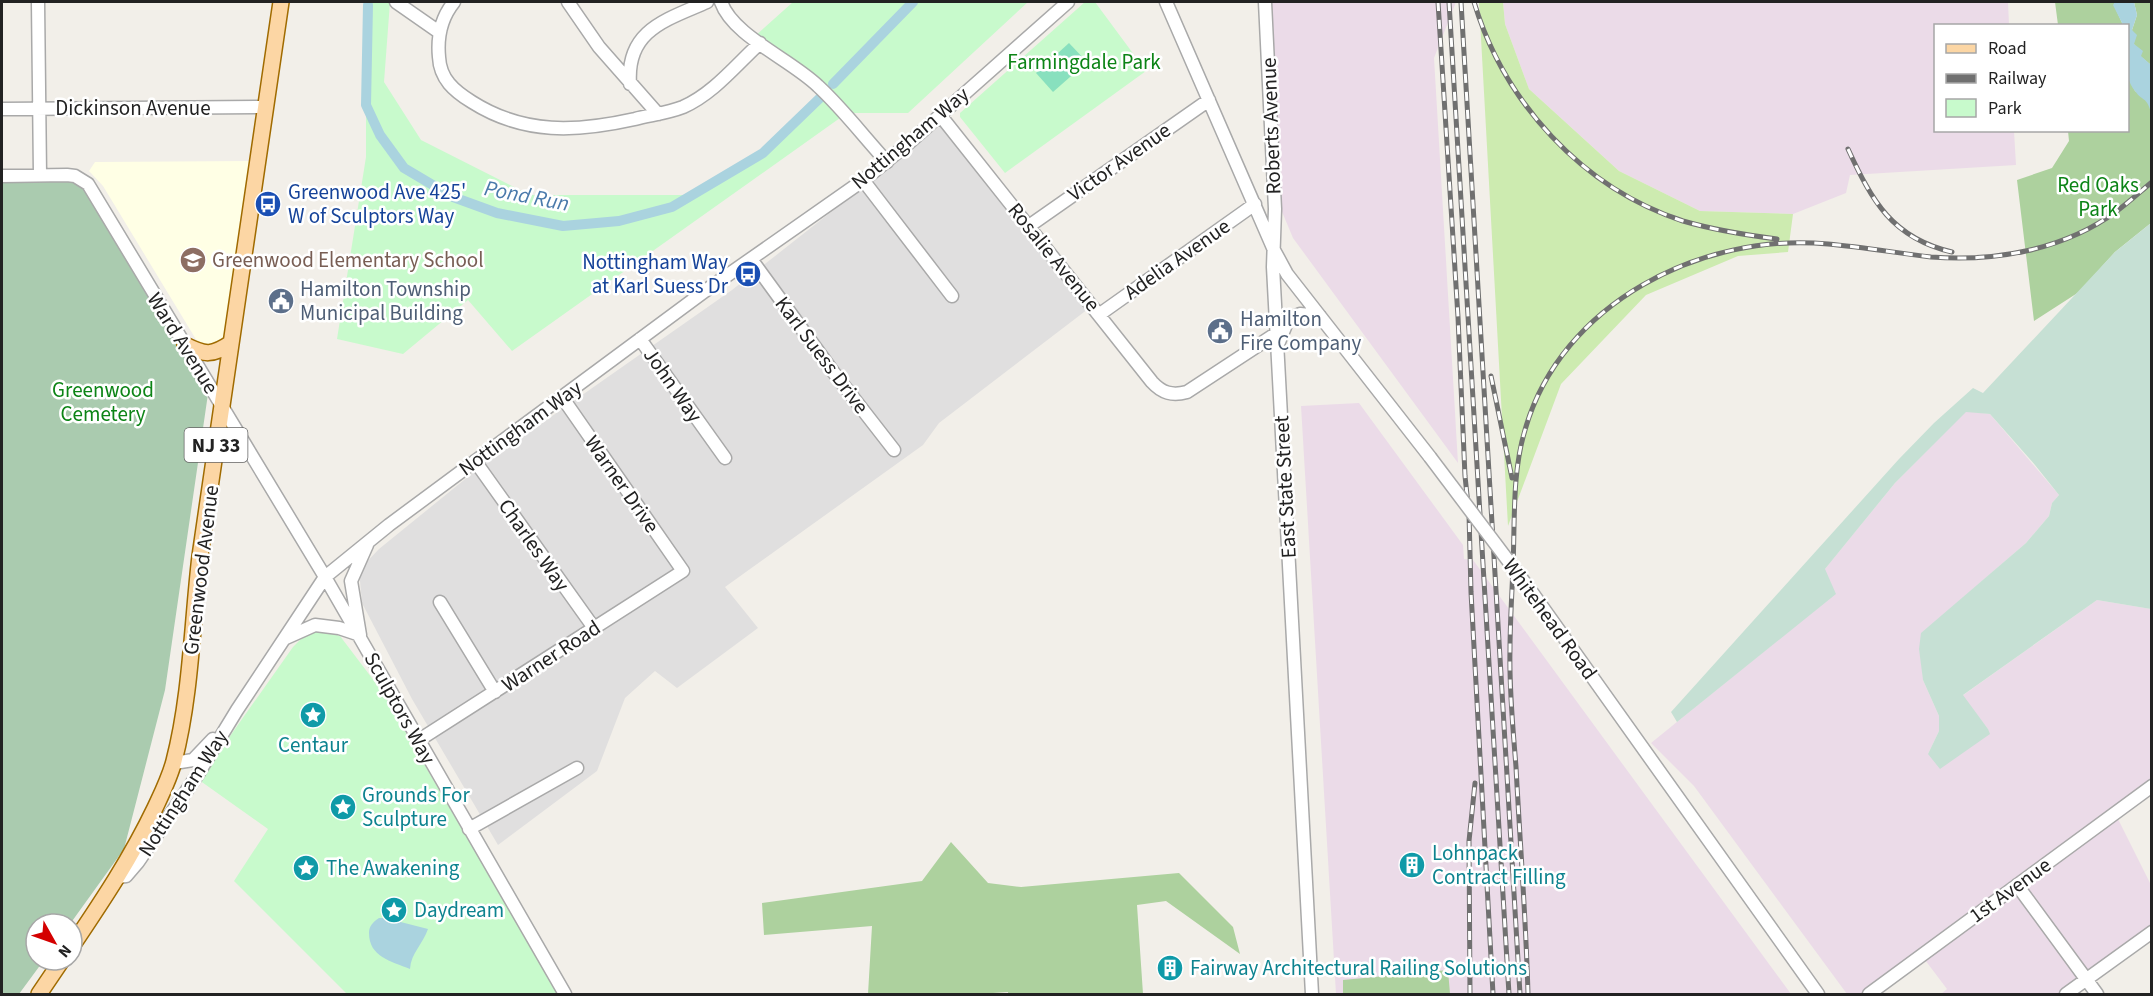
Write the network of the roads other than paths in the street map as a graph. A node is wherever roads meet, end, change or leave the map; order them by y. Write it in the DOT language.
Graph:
graph roads {
  1 [pos="38,2"];
  2 [pos="281,2"];
  3 [pos="396,2"];
  4 [pos="454,2"];
  5 [pos="568,2"];
  6 [pos="707,2"];
  7 [pos="721,2"];
  8 [pos="1068,2"];
  9 [pos="1166,2"];
  10 [pos="1265,2"];
  11 [pos="439,32"];
  12 [pos="760,43"];
  13 [pos="630,84"];
  14 [pos="1209,100"];
  15 [pos="266,107"];
  16 [pos="39,109"];
  17 [pos="2,110"];
  18 [pos="657,114"];
  19 [pos="940,115"];
  20 [pos="887,162"];
  21 [pos="40,175"];
  22 [pos="2,176"];
  23 [pos="863,180"];
  24 [pos="1255,204"];
  25 [pos="1029,226"];
  26 [pos="1274,250"];
  27 [pos="751,259"];
  28 [pos="952,296"];
  29 [pos="1100,314"];
  30 [pos="1320,316"];
  31 [pos="640,339"];
  32 [pos="1277,339"];
  33 [pos="231,343"];
  34 [pos="185,345"];
  35 [pos="562,397"];
  36 [pos="222,405"];
  37 [pos="894,450"];
  38 [pos="725,458"];
  39 [pos="474,461"];
  40 [pos="368,542"];
  41 [pos="683,571"];
  42 [pos="326,577"];
  43 [pos="440,602"];
  44 [pos="594,628"];
  45 [pos="360,635"];
  46 [pos="285,638"];
  47 [pos="495,692"];
  48 [pos="237,711"];
  49 [pos="418,740"];
  50 [pos="174,763"];
  51 [pos="577,768"];
  52 [pos="2151,786"];
  53 [pos="469,830"];
  54 [pos="118,877"];
  55 [pos="2018,885"];
  56 [pos="84,928"];
  57 [pos="2151,932"];
  58 [pos="54,972"];
  59 [pos="2086,980"];
  60 [pos="39,994"];
  61 [pos="565,994"];
  62 [pos="1312,994"];
  63 [pos="1818,994"];
  64 [pos="1869,994"];
  65 [pos="2066,994"];
  66 [pos="2097,994"];
  1 -- 16 [label="street"];
  2 -- 15 [label="main road, Greenwood Avenue / NJ 33"];
  3 -- 11 [label="street"];
  4 -- 11 [label="street"];
  5 -- 13 [label="street"];
  6 -- 13 [label="street"];
  7 -- 12 [label="street"];
  8 -- 19 [label="street, Nottingham Way"];
  9 -- 14 [label="street, East State Street"];
  10 -- 26 [label="street, Roberts Avenue"];
  11 -- 18 [label="street"];
  12 -- 18 [label="street"];
  12 -- 20 [label="street"];
  13 -- 18 [label="street"];
  14 -- 24 [label="street, East State Street"];
  14 -- 25 [label="street, Victor Avenue"];
  15 -- 16 [label="street, Dickinson Avenue"];
  15 -- 33 [label="main road, Greenwood Avenue / NJ 33"];
  16 -- 17 [label="street, Dickinson Avenue"];
  16 -- 21 [label="street"];
  19 -- 20 [label="street, Nottingham Way"];
  19 -- 25 [label="street, Rosalie Avenue"];
  20 -- 23 [label="street, Nottingham Way"];
  21 -- 22 [label="street, Ward Avenue"];
  21 -- 34 [label="street, Ward Avenue"];
  23 -- 27 [label="street, Nottingham Way"];
  23 -- 28 [label="street"];
  24 -- 26 [label="street, East State Street"];
  24 -- 29 [label="street, Adelia Avenue"];
  25 -- 29 [label="street, Rosalie Avenue"];
  26 -- 30 [label="street, Whitehead Road"];
  26 -- 32 [label="street, East State Street"];
  27 -- 31 [label="street, Nottingham Way"];
  27 -- 37 [label="street, Karl Suess Drive"];
  29 -- 32 [label="street, Rosalie Avenue"];
  30 -- 32 [label="street"];
  30 -- 63 [label="street, Whitehead Road, bridge"];
  31 -- 35 [label="street, Nottingham Way"];
  31 -- 38 [label="street, John Way"];
  32 -- 62 [label="street, East State Street"];
  33 -- 34 [label="main road"];
  33 -- 36 [label="main road, Greenwood Avenue / NJ 33"];
  34 -- 36 [label="street, Ward Avenue"];
  35 -- 39 [label="street, Nottingham Way"];
  35 -- 41 [label="street, Warner Drive"];
  36 -- 42 [label="street, Ward Avenue"];
  36 -- 50 [label="main road, Greenwood Avenue / NJ 33"];
  39 -- 40 [label="street, Nottingham Way"];
  39 -- 44 [label="street, Charles Way"];
  40 -- 42 [label="street, Nottingham Way"];
  40 -- 45 [label="street"];
  41 -- 44 [label="street, Warner Road"];
  42 -- 45 [label="street, Sculptors Way"];
  42 -- 46 [label="street, Nottingham Way"];
  43 -- 47 [label="street"];
  44 -- 47 [label="street, Warner Road"];
  45 -- 46 [label="street"];
  45 -- 49 [label="street, Sculptors Way"];
  46 -- 48 [label="street, Nottingham Way"];
  47 -- 49 [label="street, Warner Road"];
  48 -- 50 [label="street"];
  48 -- 54 [label="street, Nottingham Way"];
  49 -- 53 [label="street, Sculptors Way"];
  50 -- 54 [label="main road, Greenwood Avenue / NJ 33"];
  51 -- 53 [label="street"];
  52 -- 55 [label="street, 1st Avenue"];
  53 -- 61 [label="street, Sculptors Way"];
  54 -- 56 [label="main road, Nottingham Way / NJ 33"];
  55 -- 59 [label="street"];
  55 -- 64 [label="street, 1st Avenue"];
  57 -- 59 [label="street"];
  58 -- 60 [label="main road"];
  59 -- 65 [label="street"];
  59 -- 66 [label="street"];
}
